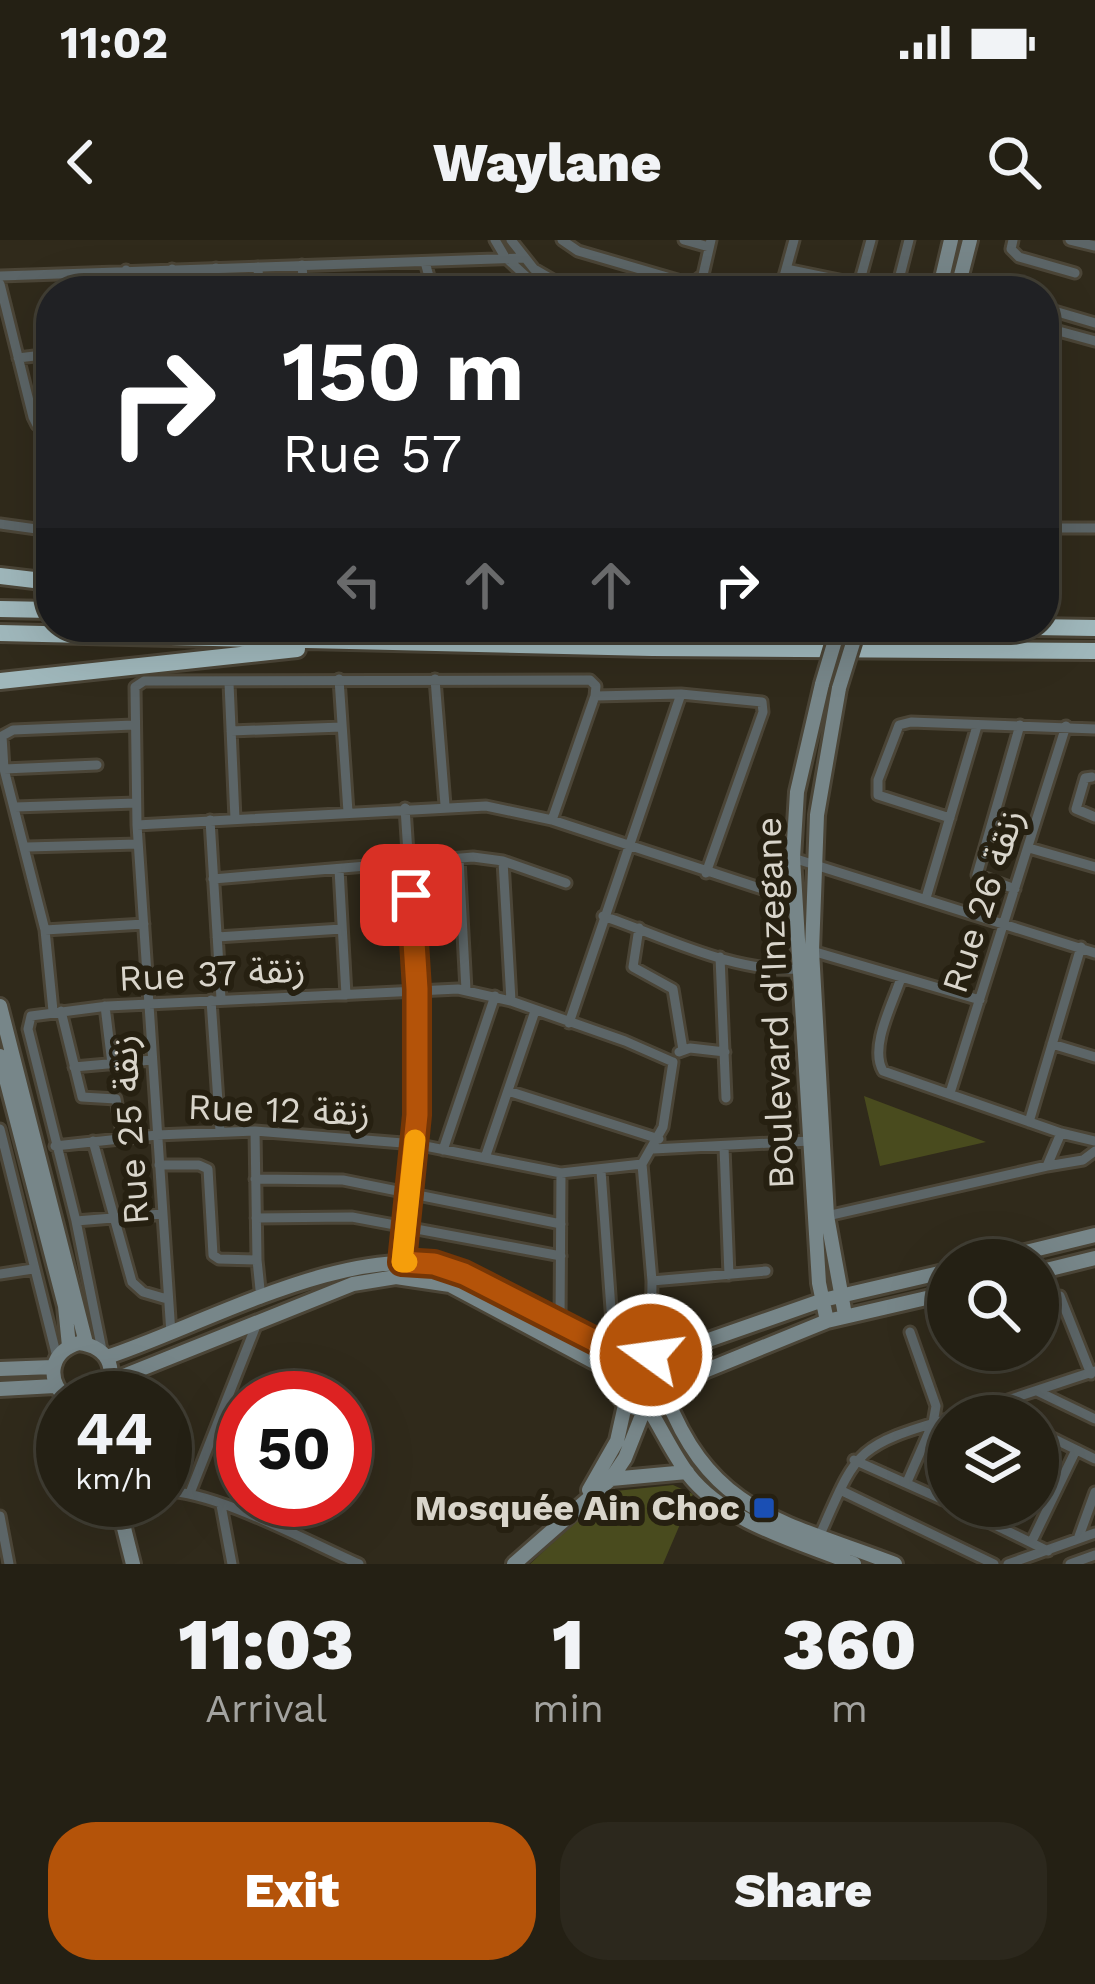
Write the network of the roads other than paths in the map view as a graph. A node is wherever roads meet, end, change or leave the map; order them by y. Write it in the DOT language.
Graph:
graph roads {
  1 [pos="495,240"];
  2 [pos="511,240"];
  3 [pos="562,240"];
  4 [pos="684,240"];
  5 [pos="794,240"];
  6 [pos="871,240"];
  7 [pos="909,240"];
  8 [pos="951,240"];
  9 [pos="970,240"];
  10 [pos="1070,240"];
  11 [pos="710,244"];
  12 [pos="1012,244"];
  13 [pos="1095,246"];
  14 [pos="505,257"];
  15 [pos="523,258"];
  16 [pos="425,262"];
  17 [pos="302,265"];
  18 [pos="258,266"];
  19 [pos="216,268"];
  20 [pos="172,269"];
  21 [pos="786,269"];
  22 [pos="125,270"];
  23 [pos="1075,273"];
  24 [pos="50,276"];
  25 [pos="125,276"];
  26 [pos="172,276"];
  27 [pos="216,276"];
  28 [pos="258,276"];
  29 [pos="303,276"];
  30 [pos="429,276"];
  31 [pos="526,276"];
  32 [pos="550,276"];
  33 [pos="662,276"];
  34 [pos="702,276"];
  35 [pos="784,276"];
  36 [pos="824,276"];
  37 [pos="859,276"];
  38 [pos="900,276"];
  39 [pos="942,276"];
  40 [pos="961,276"];
  41 [pos="36,277"];
  42 [pos="0,280"];
  43 [pos="1059,312"];
  44 [pos="1095,322"];
  45 [pos="1059,331"];
  46 [pos="1095,341"];
  47 [pos="36,356"];
  48 [pos="18,358"];
  49 [pos="36,423"];
  50 [pos="0,524"];
  51 [pos="1059,528"];
  52 [pos="36,529"];
  53 [pos="1095,529"];
  54 [pos="0,576"];
  55 [pos="36,580"];
  56 [pos="0,609"];
  57 [pos="36,610"];
  58 [pos="1059,627"];
  59 [pos="1095,628"];
  60 [pos="0,633"];
  61 [pos="36,634"];
  62 [pos="310,642"];
  63 [pos="834,642"];
  64 [pos="853,642"];
  65 [pos="345,643"];
  66 [pos="1095,651"];
  67 [pos="435,679"];
  68 [pos="339,680"];
  69 [pos="0,681"];
  70 [pos="229,683"];
  71 [pos="681,694"];
  72 [pos="596,695"];
  73 [pos="133,725"];
  74 [pos="1020,725"];
  75 [pos="976,726"];
  76 [pos="1066,726"];
  77 [pos="342,727"];
  78 [pos="1095,729"];
  79 [pos="231,731"];
  80 [pos="97,764"];
  81 [pos="4,769"];
  82 [pos="1094,773"];
  83 [pos="136,803"];
  84 [pos="445,805"];
  85 [pos="15,807"];
  86 [pos="405,808"];
  87 [pos="348,812"];
  88 [pos="1095,817"];
  89 [pos="950,818"];
  90 [pos="235,819"];
  91 [pos="210,820"];
  92 [pos="552,820"];
  93 [pos="137,825"];
  94 [pos="138,844"];
  95 [pos="630,846"];
  96 [pos="27,848"];
  97 [pos="1029,848"];
  98 [pos="793,858"];
  99 [pos="459,859"];
  100 [pos="502,861"];
  101 [pos="410,863"];
  102 [pos="816,863"];
  103 [pos="1095,867"];
  104 [pos="339,869"];
  105 [pos="706,873"];
  106 [pos="213,879"];
  107 [pos="566,883"];
  108 [pos="1015,889"];
  109 [pos="926,898"];
  110 [pos="794,899"];
  111 [pos="813,904"];
  112 [pos="603,916"];
  113 [pos="1003,923"];
  114 [pos="144,924"];
  115 [pos="639,928"];
  116 [pos="342,929"];
  117 [pos="45,930"];
  118 [pos="217,937"];
  119 [pos="1081,947"];
  120 [pos="812,951"];
  121 [pos="1095,952"];
  122 [pos="720,957"];
  123 [pos="800,969"];
  124 [pos="902,978"];
  125 [pos="417,989"];
  126 [pos="466,990"];
  127 [pos="346,994"];
  128 [pos="495,996"];
  129 [pos="216,1000"];
  130 [pos="980,1000"];
  131 [pos="511,1001"];
  132 [pos="148,1004"];
  133 [pos="0,1006"];
  134 [pos="105,1006"];
  135 [pos="57,1011"];
  136 [pos="535,1011"];
  137 [pos="569,1023"];
  138 [pos="1052,1044"];
  139 [pos="683,1049"];
  140 [pos="725,1052"];
  141 [pos="0,1056"];
  142 [pos="1095,1057"];
  143 [pos="152,1060"];
  144 [pos="673,1062"];
  145 [pos="112,1064"];
  146 [pos="74,1066"];
  147 [pos="508,1091"];
  148 [pos="950,1093"];
  149 [pos="725,1098"];
  150 [pos="1029,1122"];
  151 [pos="0,1129"];
  152 [pos="220,1131"];
  153 [pos="255,1131"];
  154 [pos="1061,1133"];
  155 [pos="157,1135"];
  156 [pos="123,1138"];
  157 [pos="93,1141"];
  158 [pos="810,1141"];
  159 [pos="1095,1141"];
  160 [pos="415,1144"];
  161 [pos="656,1144"];
  162 [pos="55,1146"];
  163 [pos="724,1147"];
  164 [pos="443,1150"];
  165 [pos="1095,1151"];
  166 [pos="485,1159"];
  167 [pos="642,1164"];
  168 [pos="159,1166"];
  169 [pos="1047,1166"];
  170 [pos="601,1171"];
  171 [pos="561,1173"];
  172 [pos="254,1179"];
  173 [pos="410,1195"];
  174 [pos="162,1214"];
  175 [pos="827,1216"];
  176 [pos="114,1218"];
  177 [pos="256,1218"];
  178 [pos="76,1222"];
  179 [pos="561,1224"];
  180 [pos="404,1227"];
  181 [pos="1095,1234"];
  182 [pos="1059,1243"];
  183 [pos="561,1256"];
  184 [pos="1095,1258"];
  185 [pos="257,1260"];
  186 [pos="402,1262"];
  187 [pos="1059,1267"];
  188 [pos="33,1268"];
  189 [pos="766,1271"];
  190 [pos="0,1274"];
  191 [pos="729,1275"];
  192 [pos="927,1276"];
  193 [pos="652,1281"];
  194 [pos="840,1296"];
  195 [pos="1060,1296"];
  196 [pos="927,1298"];
  197 [pos="166,1299"];
  198 [pos="261,1299"];
  199 [pos="823,1300"];
  200 [pos="845,1316"];
  201 [pos="827,1321"];
  202 [pos="257,1323"];
  203 [pos="560,1323"];
  204 [pos="612,1323"];
  205 [pos="910,1332"];
  206 [pos="171,1334"];
  207 [pos="86,1343"];
  208 [pos="104,1354"];
  209 [pos="631,1355"];
  210 [pos="654,1356"];
  211 [pos="59,1357"];
  212 [pos="0,1369"];
  213 [pos="59,1371"];
  214 [pos="108,1371"];
  215 [pos="136,1371"];
  216 [pos="615,1373"];
  217 [pos="1093,1373"];
  218 [pos="0,1389"];
  219 [pos="36,1391"];
  220 [pos="668,1391"];
  221 [pos="1037,1391"];
  222 [pos="932,1395"];
  223 [pos="1026,1395"];
  224 [pos="626,1405"];
  225 [pos="647,1409"];
  226 [pos="1095,1419"];
  227 [pos="927,1426"];
  228 [pos="927,1437"];
  229 [pos="1059,1442"];
  230 [pos="1076,1450"];
  231 [pos="1095,1459"];
  232 [pos="854,1460"];
  233 [pos="687,1472"];
  234 [pos="611,1479"];
  235 [pos="907,1482"];
  236 [pos="192,1488"];
  237 [pos="840,1490"];
  238 [pos="927,1492"];
  239 [pos="1095,1492"];
  240 [pos="582,1500"];
  241 [pos="0,1516"];
  242 [pos="124,1527"];
  243 [pos="225,1527"];
  244 [pos="272,1527"];
  245 [pos="1004,1528"];
  246 [pos="1095,1533"];
  247 [pos="1078,1539"];
  248 [pos="817,1541"];
  249 [pos="1032,1541"];
  250 [pos="1048,1551"];
  251 [pos="1095,1555"];
  252 [pos="1075,1563"];
  253 [pos="10,1564"];
  254 [pos="133,1564"];
  255 [pos="232,1564"];
  256 [pos="359,1564"];
  257 [pos="514,1564"];
  258 [pos="854,1564"];
  259 [pos="895,1564"];
  260 [pos="994,1564"];
  261 [pos="1008,1564"];
  1 -- 14 [label="street"];
  2 -- 15 [label="street"];
  3 -- 33 [label="street"];
  4 -- 11 [label="street"];
  5 -- 21 [label="street"];
  6 -- 37 [label="street"];
  7 -- 38 [label="street"];
  8 -- 39 [label="main road"];
  9 -- 40 [label="main road"];
  10 -- 13 [label="street"];
  11 -- 34 [label="street"];
  12 -- 23 [label="street"];
  14 -- 15 [label="street"];
  14 -- 16 [label="street"];
  14 -- 31 [label="street"];
  15 -- 32 [label="street"];
  16 -- 17 [label="street"];
  16 -- 30 [label="street"];
  17 -- 18 [label="street"];
  17 -- 29 [label="street"];
  18 -- 19 [label="street"];
  18 -- 28 [label="street"];
  19 -- 20 [label="street"];
  19 -- 27 [label="street"];
  20 -- 22 [label="street"];
  20 -- 26 [label="street"];
  21 -- 35 [label="street"];
  21 -- 36 [label="street"];
  22 -- 24 [label="street"];
  22 -- 25 [label="street"];
  41 -- 42 [label="street"];
  42 -- 48 [label="street"];
  43 -- 44 [label="street"];
  45 -- 46 [label="street"];
  47 -- 48 [label="street"];
  48 -- 49 [label="street"];
  50 -- 52 [label="street"];
  51 -- 53 [label="street"];
  54 -- 55 [label="highway"];
  56 -- 57 [label="highway"];
  58 -- 59 [label="highway"];
  60 -- 61 [label="highway"];
  62 -- 65 [label="highway"];
  63 -- 98 [label="main road, Boulevard d'Inzegane, bridge"];
  64 -- 102 [label="main road, Boulevard d'Inzegane, bridge"];
  65 -- 66 [label="highway"];
  65 -- 69 [label="highway"];
  67 -- 68 [label="street"];
  67 -- 72 [label="street"];
  67 -- 84 [label="street"];
  68 -- 70 [label="street"];
  68 -- 77 [label="street"];
  70 -- 73 [label="street, Rue 25 زنقة"];
  70 -- 79 [label="street"];
  71 -- 72 [label="street"];
  71 -- 95 [label="street"];
  71 -- 105 [label="street"];
  72 -- 92 [label="street"];
  73 -- 81 [label="street"];
  73 -- 83 [label="street, Rue 25 زنقة"];
  74 -- 75 [label="street"];
  74 -- 76 [label="street"];
  74 -- 108 [label="street"];
  75 -- 89 [label="street"];
  75 -- 89 [label="street"];
  76 -- 78 [label="street"];
  76 -- 97 [label="street, Rue 26 زنقة"];
  77 -- 79 [label="street"];
  77 -- 87 [label="street"];
  79 -- 90 [label="street"];
  80 -- 81 [label="street"];
  81 -- 85 [label="street"];
  82 -- 88 [label="street"];
  83 -- 85 [label="street"];
  83 -- 93 [label="street, Rue 25 زنقة"];
  84 -- 86 [label="street"];
  84 -- 92 [label="street"];
  85 -- 96 [label="street"];
  86 -- 87 [label="street"];
  86 -- 101 [label="street"];
  87 -- 90 [label="street"];
  89 -- 109 [label="street"];
  90 -- 91 [label="street"];
  91 -- 93 [label="street"];
  91 -- 106 [label="street"];
  92 -- 95 [label="street"];
  93 -- 94 [label="street, Rue 25 زنقة"];
  94 -- 96 [label="street"];
  94 -- 114 [label="street, Rue 25 زنقة"];
  95 -- 105 [label="street"];
  95 -- 112 [label="street"];
  96 -- 117 [label="street"];
  97 -- 103 [label="street"];
  97 -- 108 [label="street, Rue 26 زنقة"];
  98 -- 102 [label="street"];
  98 -- 110 [label="main road, Boulevard d'Inzegane"];
  99 -- 100 [label="street"];
  99 -- 101 [label="street"];
  99 -- 126 [label="street"];
  100 -- 107 [label="street"];
  100 -- 131 [label="street"];
  101 -- 104 [label="street"];
  101 -- 125 [label="street"];
  102 -- 109 [label="street"];
  102 -- 111 [label="main road, Boulevard d'Inzegane"];
  104 -- 106 [label="street"];
  104 -- 116 [label="street"];
  105 -- 110 [label="street"];
  106 -- 118 [label="street"];
  108 -- 113 [label="street, Rue 26 زنقة"];
  109 -- 113 [label="street"];
  110 -- 111 [label="street"];
  110 -- 123 [label="main road, Boulevard d'Inzegane"];
  111 -- 120 [label="main road, Boulevard d'Inzegane"];
  112 -- 115 [label="street"];
  112 -- 137 [label="street"];
  113 -- 119 [label="street"];
  113 -- 130 [label="street, Rue 26 زنقة"];
  114 -- 117 [label="street"];
  114 -- 132 [label="street, Rue 25 زنقة"];
  115 -- 122 [label="street"];
  115 -- 139 [label="street"];
  116 -- 118 [label="street"];
  116 -- 127 [label="street"];
  117 -- 135 [label="street"];
  118 -- 129 [label="street"];
  119 -- 121 [label="street"];
  119 -- 138 [label="street"];
  120 -- 124 [label="street"];
  120 -- 175 [label="main road, Boulevard d'Inzegane"];
  122 -- 123 [label="street"];
  122 -- 140 [label="street"];
  123 -- 158 [label="main road, Boulevard d'Inzegane"];
  124 -- 130 [label="street"];
  124 -- 148 [label="street"];
  125 -- 126 [label="street, Rue 37 زنقة"];
  125 -- 127 [label="street, Rue 37 زنقة"];
  125 -- 160 [label="street"];
  126 -- 128 [label="street, Rue 37 زنقة"];
  127 -- 129 [label="street, Rue 37 زنقة"];
  128 -- 131 [label="street, Rue 37 زنقة"];
  128 -- 164 [label="street"];
  129 -- 132 [label="street, Rue 37 زنقة"];
  129 -- 152 [label="street"];
  130 -- 148 [label="street, Rue 26 زنقة"];
  131 -- 136 [label="street, Rue 37 زنقة"];
  132 -- 134 [label="street, Rue 37 زنقة"];
  132 -- 143 [label="street, Rue 25 زنقة"];
  133 -- 207 [label="main road"];
  134 -- 135 [label="street, Rue 37 زنقة"];
  134 -- 145 [label="street"];
  135 -- 146 [label="street"];
  135 -- 162 [label="street, Rue 37 زنقة"];
  136 -- 137 [label="street, Rue 37 زنقة"];
  136 -- 147 [label="street"];
  137 -- 144 [label="street, Rue 37 زنقة"];
  138 -- 142 [label="street"];
  138 -- 150 [label="street"];
  139 -- 140 [label="street"];
  139 -- 144 [label="street"];
  140 -- 149 [label="street"];
  141 -- 211 [label="main road"];
  143 -- 145 [label="street"];
  143 -- 155 [label="street, Rue 25 زنقة"];
  144 -- 161 [label="street"];
  145 -- 146 [label="street"];
  146 -- 156 [label="street"];
  147 -- 161 [label="street"];
  147 -- 166 [label="street"];
  148 -- 150 [label="street"];
  150 -- 154 [label="street"];
  151 -- 188 [label="street"];
  152 -- 153 [label="street, Rue 12 زنقة"];
  152 -- 155 [label="street, Rue 12 زنقة"];
  153 -- 160 [label="street, Rue 12 زنقة"];
  153 -- 172 [label="street"];
  154 -- 159 [label="street"];
  154 -- 169 [label="street"];
  155 -- 156 [label="street, Rue 12 زنقة"];
  155 -- 168 [label="street, Rue 25 زنقة"];
  156 -- 157 [label="street, Rue 12 زنقة"];
  157 -- 162 [label="street, Rue 12 زنقة"];
  157 -- 176 [label="street"];
  158 -- 163 [label="street"];
  158 -- 199 [label="main road, Boulevard d'Inzegane"];
  160 -- 164 [label="street, Rue 12 زنقة"];
  160 -- 173 [label="street"];
  161 -- 163 [label="street"];
  161 -- 167 [label="street"];
  162 -- 178 [label="street"];
  163 -- 191 [label="street"];
  164 -- 166 [label="street, Rue 12 زنقة"];
  165 -- 169 [label="street"];
  166 -- 171 [label="street, Rue 12 زنقة"];
  167 -- 170 [label="street, Rue 12 زنقة"];
  167 -- 193 [label="street"];
  168 -- 174 [label="street, Rue 25 زنقة"];
  168 -- 185 [label="street"];
  169 -- 175 [label="street"];
  170 -- 171 [label="street, Rue 12 زنقة"];
  170 -- 204 [label="street"];
  171 -- 179 [label="street"];
  172 -- 173 [label="street"];
  172 -- 177 [label="street"];
  173 -- 179 [label="street"];
  173 -- 180 [label="street"];
  174 -- 176 [label="street"];
  174 -- 197 [label="street, Rue 25 زنقة"];
  175 -- 194 [label="main road, Boulevard d'Inzegane"];
  176 -- 178 [label="street"];
  176 -- 197 [label="street"];
  177 -- 180 [label="street"];
  177 -- 185 [label="street"];
  178 -- 208 [label="street"];
  179 -- 183 [label="street"];
  180 -- 183 [label="street"];
  180 -- 186 [label="street"];
  181 -- 182 [label="main road"];
  183 -- 203 [label="street"];
  184 -- 187 [label="main road"];
  185 -- 198 [label="street"];
  186 -- 198 [label="main road"];
  186 -- 203 [label="main road"];
  188 -- 190 [label="street"];
  188 -- 211 [label="street"];
  189 -- 191 [label="street"];
  191 -- 193 [label="street"];
  192 -- 194 [label="main road"];
  193 -- 210 [label="street"];
  194 -- 199 [label="main road"];
  194 -- 200 [label="main road, Boulevard d'Inzegane"];
  195 -- 217 [label="street"];
  196 -- 200 [label="main road"];
  197 -- 206 [label="street, Rue 25 زنقة"];
  198 -- 206 [label="main road"];
  199 -- 201 [label="main road, Boulevard d'Inzegane"];
  199 -- 210 [label="main road"];
  200 -- 201 [label="main road"];
  201 -- 220 [label="main road"];
  202 -- 215 [label="main road"];
  202 -- 216 [label="main road"];
  202 -- 236 [label="street"];
  203 -- 209 [label="main road"];
  205 -- 222 [label="street"];
  206 -- 208 [label="main road"];
  207 -- 208 [label="main road"];
  207 -- 211 [label="main road"];
  208 -- 214 [label="main road"];
  209 -- 210 [label="main road"];
  209 -- 216 [label="main road"];
  210 -- 220 [label="main road"];
  211 -- 212 [label="main road"];
  211 -- 213 [label="main road"];
  216 -- 224 [label="main road"];
  217 -- 221 [label="street"];
  218 -- 219 [label="main road"];
  220 -- 225 [label="main road"];
  220 -- 248 [label="main road"];
  221 -- 223 [label="street"];
  221 -- 226 [label="street"];
  224 -- 225 [label="main road"];
  224 -- 240 [label="main road"];
  225 -- 233 [label="main road"];
  225 -- 234 [label="main road"];
  227 -- 232 [label="street"];
  228 -- 235 [label="street"];
  229 -- 230 [label="street"];
  230 -- 231 [label="street"];
  230 -- 249 [label="street"];
  232 -- 235 [label="street"];
  232 -- 237 [label="street"];
  233 -- 234 [label="main road"];
  233 -- 248 [label="main road"];
  234 -- 240 [label="main road"];
  235 -- 238 [label="street"];
  237 -- 248 [label="street"];
  237 -- 260 [label="street"];
  239 -- 247 [label="street"];
  240 -- 257 [label="main road"];
  241 -- 253 [label="street"];
  242 -- 254 [label="main road"];
  243 -- 255 [label="street"];
  244 -- 256 [label="street"];
  245 -- 249 [label="street"];
  246 -- 247 [label="street"];
  247 -- 250 [label="street"];
  248 -- 258 [label="main road"];
  248 -- 259 [label="main road"];
  249 -- 250 [label="street"];
  250 -- 261 [label="street"];
  251 -- 252 [label="street"];
}
